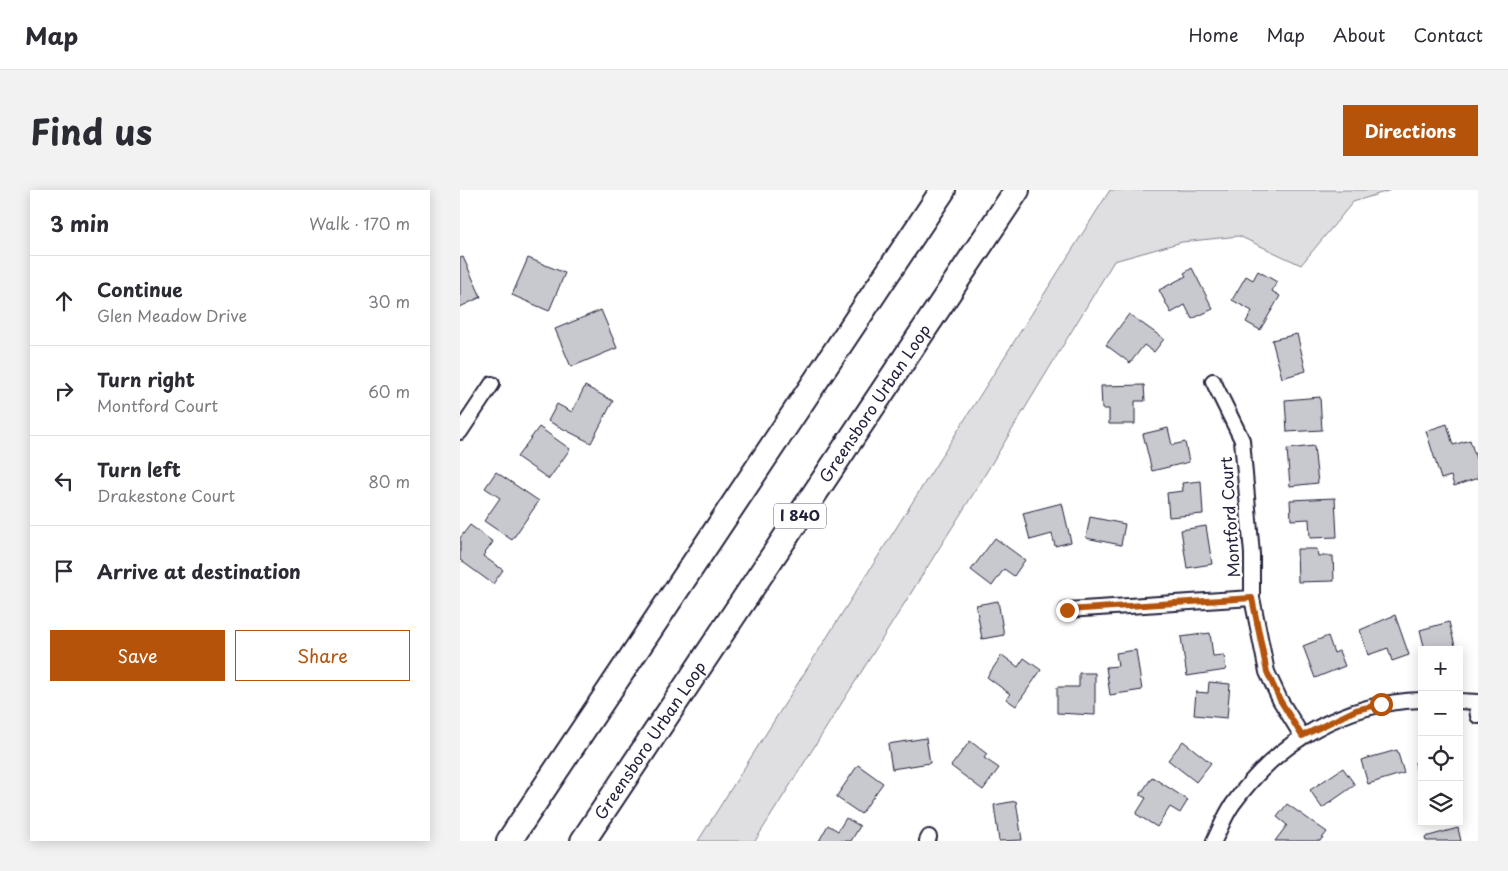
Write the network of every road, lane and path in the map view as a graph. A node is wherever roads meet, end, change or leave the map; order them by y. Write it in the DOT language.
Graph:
graph roads {
  1 [pos="943,190"];
  2 [pos="1017,190"];
  3 [pos="1213,381"];
  4 [pos="492,384"];
  5 [pos="460,432"];
  6 [pos="1252,598"];
  7 [pos="1067,610"];
  8 [pos="1418,700"];
  9 [pos="1463,701"];
  10 [pos="1477,702"];
  11 [pos="1478,716"];
  12 [pos="1302,736"];
  13 [pos="509,841"];
  14 [pos="583,841"];
  15 [pos="1214,841"];
  1 -- 13 [label="highway"];
  2 -- 14 [label="highway, Greensboro Urban Loop / I 840"];
  3 -- 6 [label="street, Montford Court"];
  4 -- 5 [label="street"];
  6 -- 7 [label="street"];
  6 -- 12 [label="street, Montford Court"];
  8 -- 12 [label="street"];
  9 -- 10 [label="street"];
  10 -- 11 [label="street"];
  12 -- 15 [label="street"];
}
